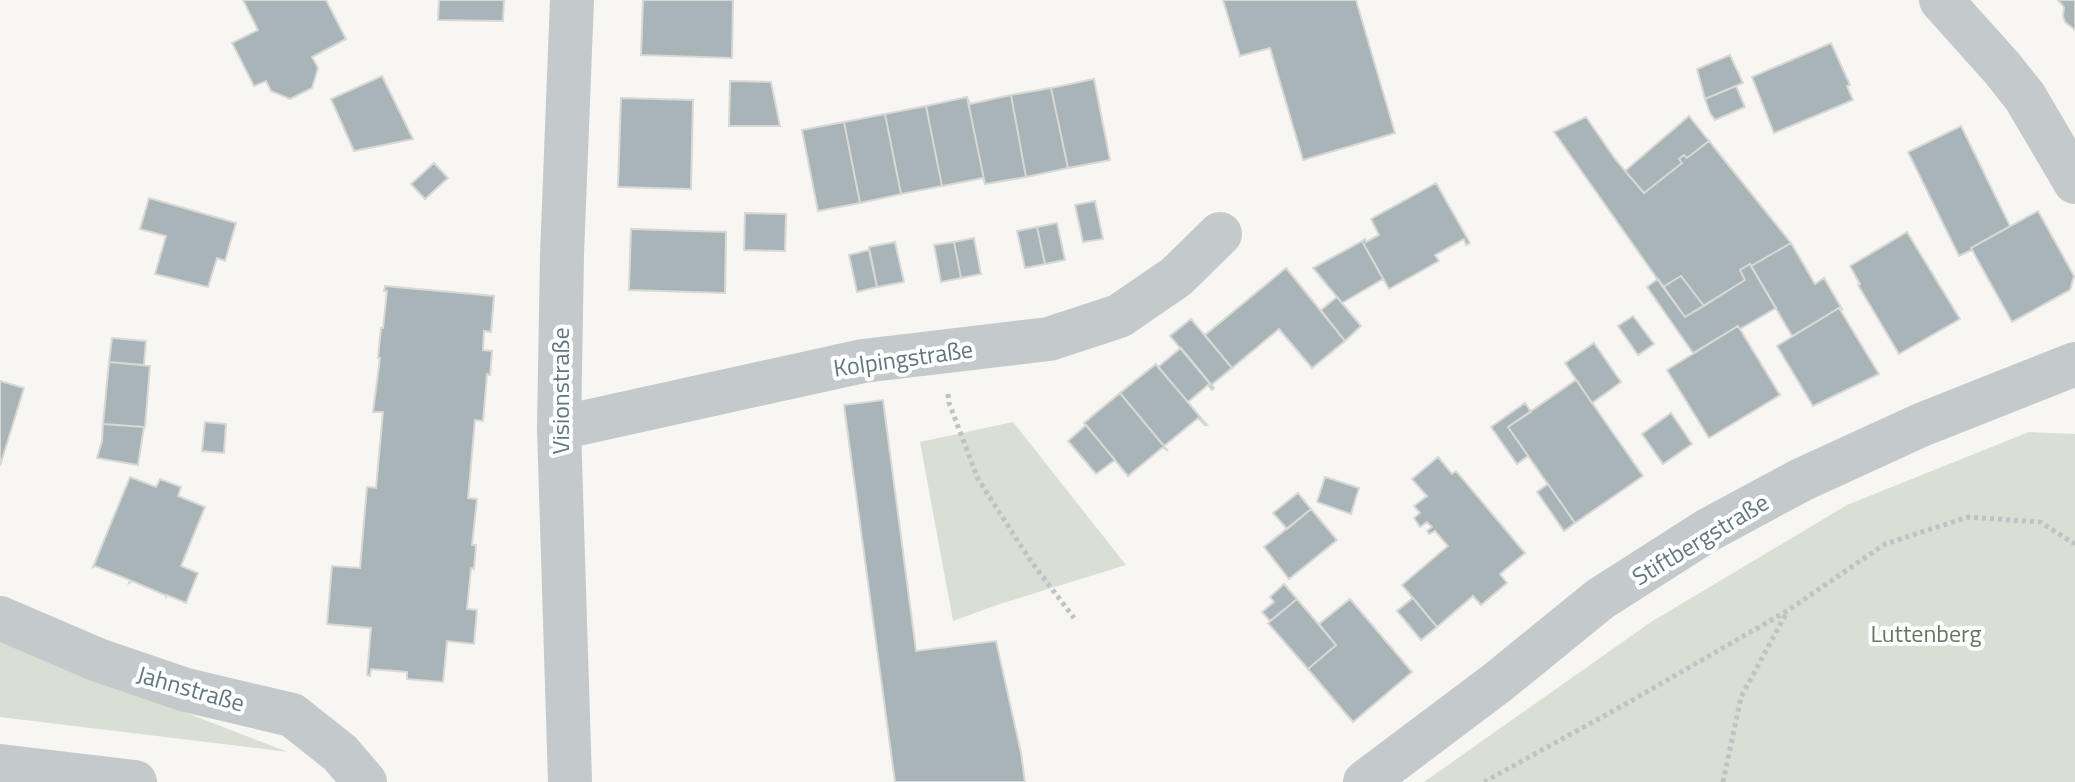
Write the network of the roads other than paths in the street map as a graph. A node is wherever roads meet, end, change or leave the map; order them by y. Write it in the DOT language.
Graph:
graph roads {
  1 [pos="572,0"];
  2 [pos="1941,0"];
  3 [pos="2075,182"];
  4 [pos="1220,234"];
  5 [pos="2075,364"];
  6 [pos="559,428"];
  7 [pos="0,618"];
  8 [pos="0,766"];
  9 [pos="135,782"];
  10 [pos="365,782"];
  11 [pos="570,782"];
  12 [pos="1365,782"];
  1 -- 6 [label="street, Visionstraße"];
  2 -- 3 [label="street"];
  4 -- 6 [label="street, Kolpingstraße"];
  5 -- 12 [label="street, Stiftbergstraße"];
  6 -- 11 [label="street, Visionstraße"];
  7 -- 10 [label="street, Jahnstraße"];
  8 -- 9 [label="street"];
}
